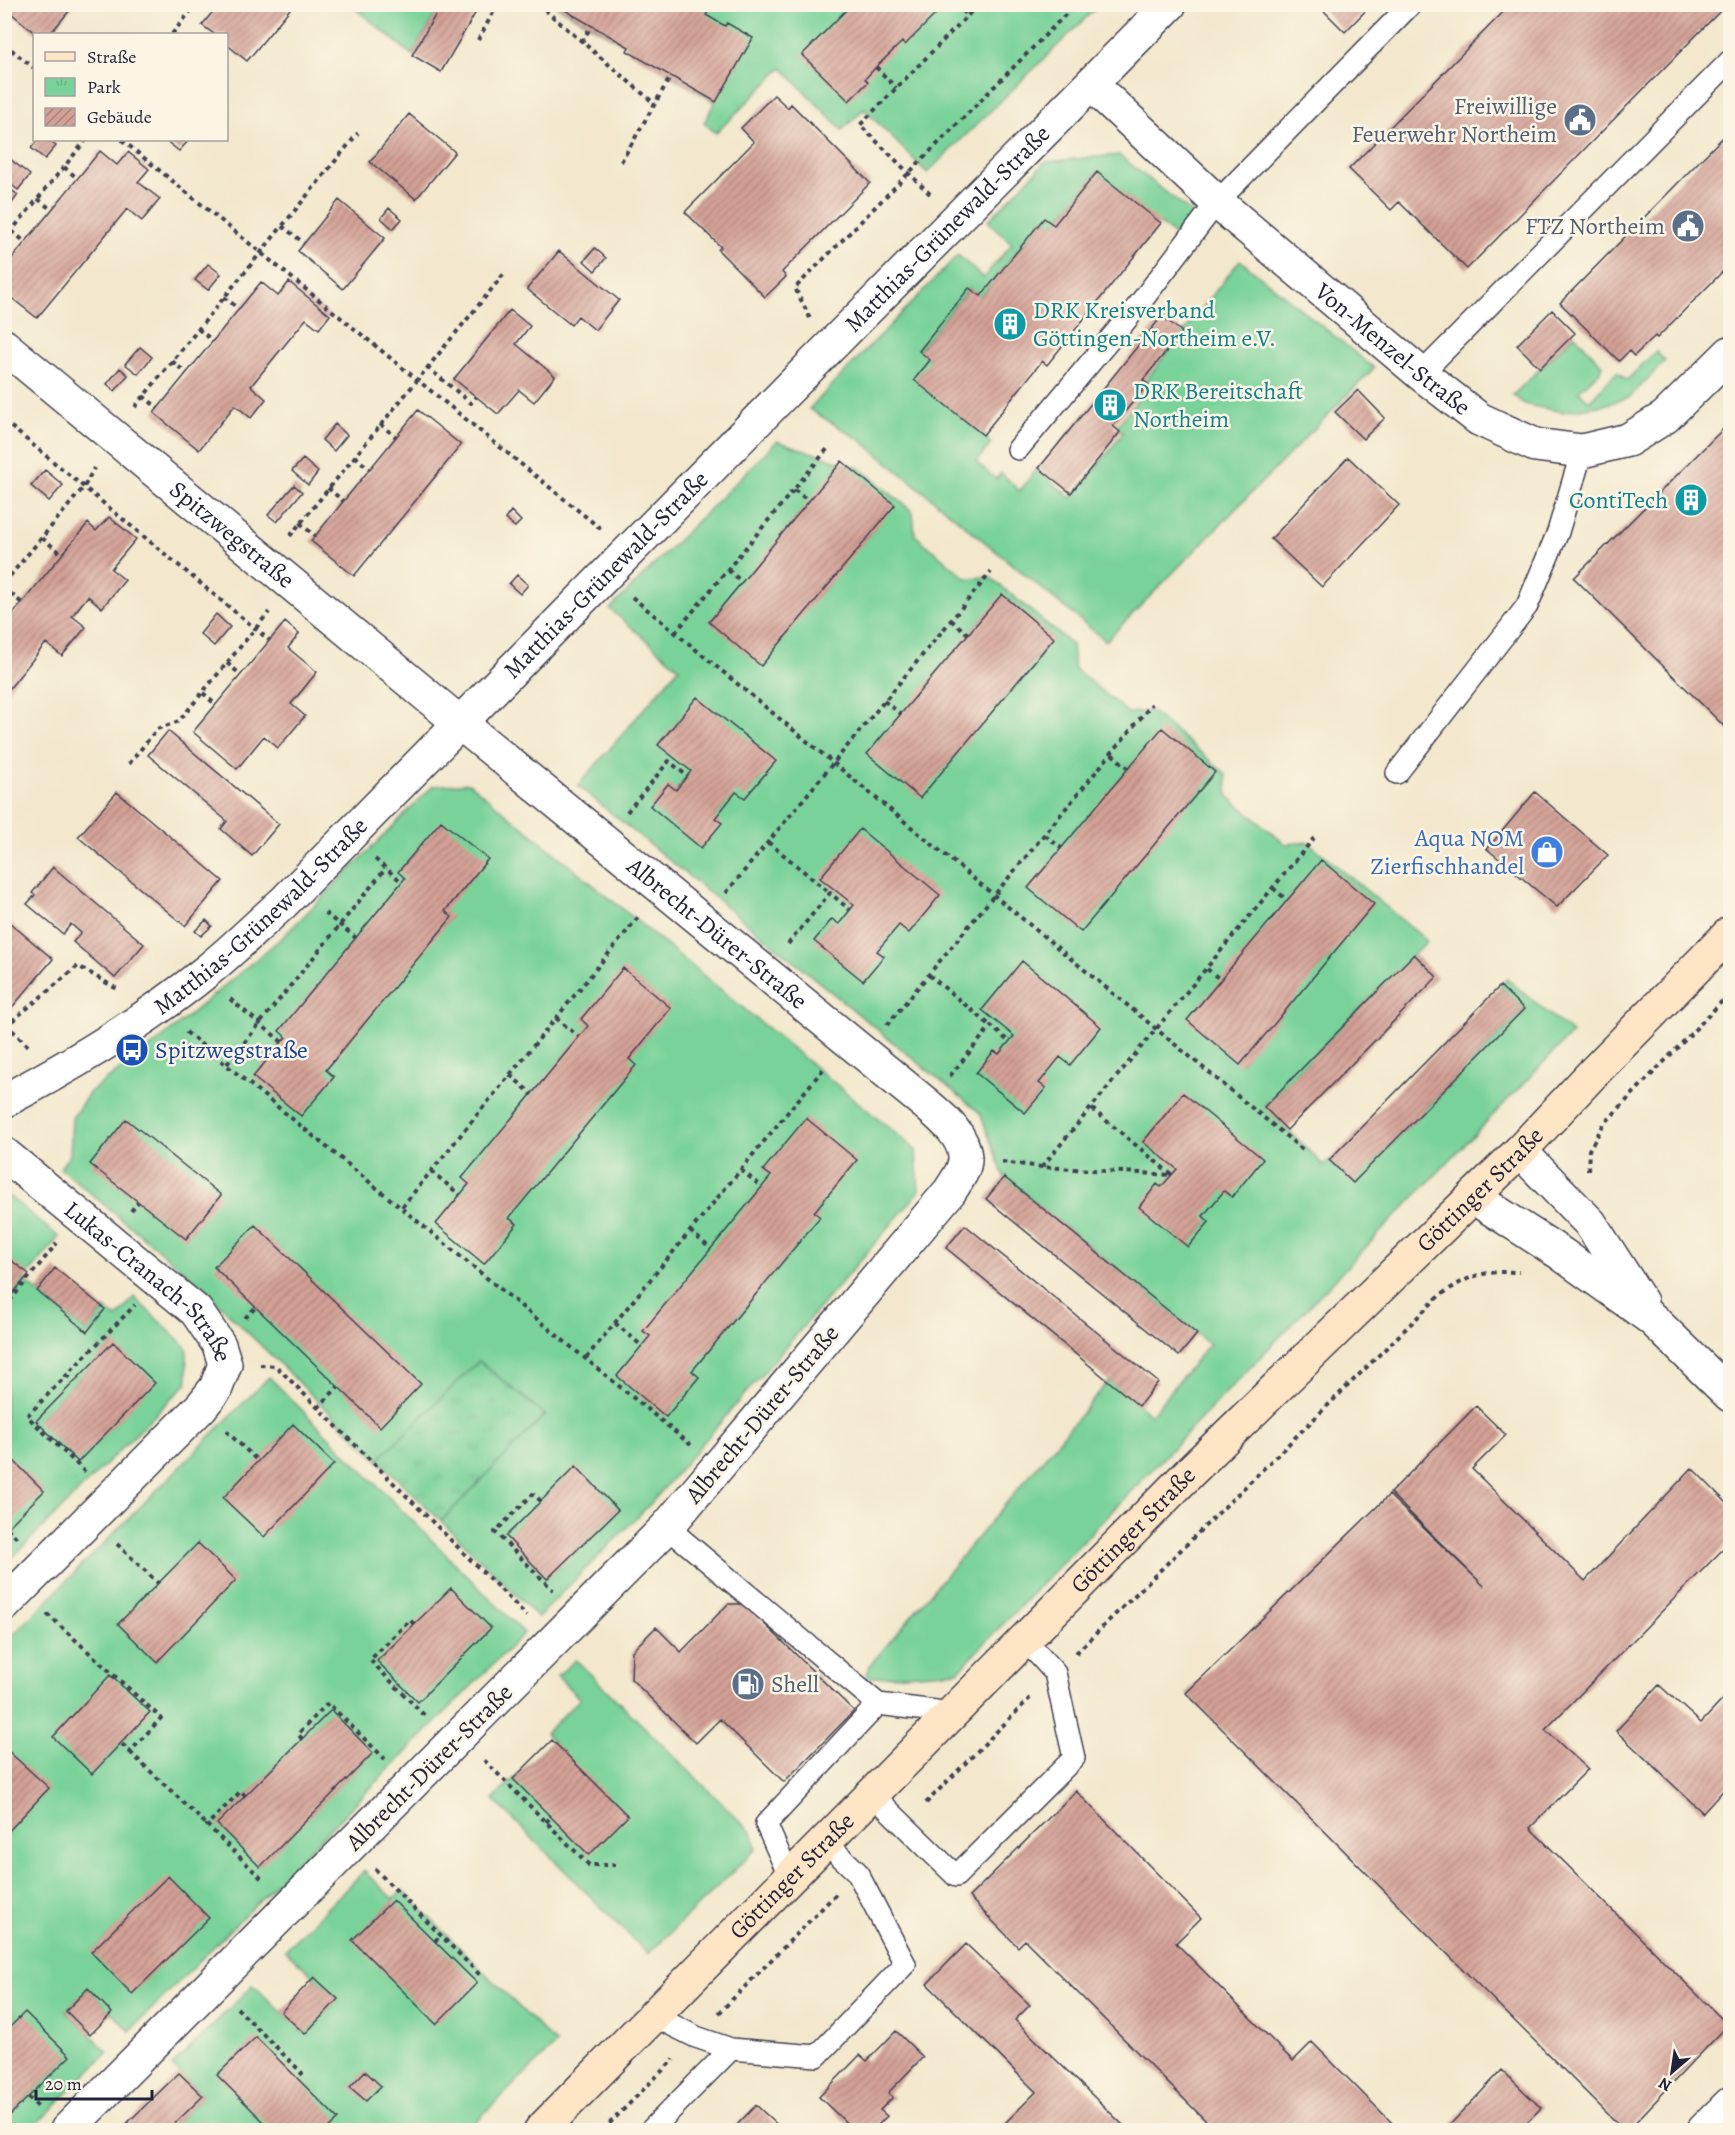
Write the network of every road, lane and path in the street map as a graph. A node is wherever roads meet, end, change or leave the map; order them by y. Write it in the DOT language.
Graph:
graph roads {
  1 [pos="498,4"];
  2 [pos="538,4"];
  3 [pos="956,4"];
  4 [pos="979,4"];
  5 [pos="1076,4"];
  6 [pos="1170,4"];
  7 [pos="1411,4"];
  8 [pos="194,7"];
  9 [pos="968,16"];
  10 [pos="591,26"];
  11 [pos="173,33"];
  12 [pos="478,40"];
  13 [pos="582,42"];
  14 [pos="4,44"];
  15 [pos="1731,61"];
  16 [pos="33,67"];
  17 [pos="876,67"];
  18 [pos="671,76"];
  19 [pos="1091,84"];
  20 [pos="896,88"];
  21 [pos="655,104"];
  22 [pos="358,133"];
  23 [pos="85,141"];
  24 [pos="123,141"];
  25 [pos="621,162"];
  26 [pos="64,167"];
  27 [pos="909,173"];
  28 [pos="77,178"];
  29 [pos="38,199"];
  30 [pos="1217,202"];
  31 [pos="52,210"];
  32 [pos="956,220"];
  33 [pos="282,226"];
  34 [pos="12,231"];
  35 [pos="4,240"];
  36 [pos="26,242"];
  37 [pos="304,243"];
  38 [pos="260,252"];
  39 [pos="504,274"];
  40 [pos="224,297"];
  41 [pos="239,309"];
  42 [pos="198,329"];
  43 [pos="213,341"];
  44 [pos="4,346"];
  45 [pos="826,351"];
  46 [pos="1731,352"];
  47 [pos="171,361"];
  48 [pos="427,368"];
  49 [pos="186,373"];
  50 [pos="1421,374"];
  51 [pos="417,380"];
  52 [pos="143,396"];
  53 [pos="476,397"];
  54 [pos="158,408"];
  55 [pos="4,421"];
  56 [pos="381,424"];
  57 [pos="112,434"];
  58 [pos="396,437"];
  59 [pos="830,447"];
  60 [pos="1018,449"];
  61 [pos="1582,451"];
  62 [pos="355,456"];
  63 [pos="369,469"];
  64 [pos="84,487"];
  65 [pos="328,488"];
  66 [pos="794,490"];
  67 [pos="343,501"];
  68 [pos="809,501"];
  69 [pos="300,523"];
  70 [pos="315,536"];
  71 [pos="42,538"];
  72 [pos="628,552"];
  73 [pos="62,554"];
  74 [pos="267,563"];
  75 [pos="728,570"];
  76 [pos="991,572"];
  77 [pos="605,575"];
  78 [pos="742,582"];
  79 [pos="4,583"];
  80 [pos="292,584"];
  81 [pos="4,588"];
  82 [pos="22,603"];
  83 [pos="951,620"];
  84 [pos="256,628"];
  85 [pos="675,633"];
  86 [pos="968,634"];
  87 [pos="269,640"];
  88 [pos="227,663"];
  89 [pos="241,675"];
  90 [pos="203,693"];
  91 [pos="884,701"];
  92 [pos="1152,704"];
  93 [pos="216,705"];
  94 [pos="901,714"];
  95 [pos="460,723"];
  96 [pos="1112,754"];
  97 [pos="833,763"];
  98 [pos="129,764"];
  99 [pos="1128,768"];
  100 [pos="1397,773"];
  101 [pos="687,776"];
  102 [pos="1045,835"];
  103 [pos="1314,838"];
  104 [pos="603,840"];
  105 [pos="768,842"];
  106 [pos="1061,848"];
  107 [pos="386,868"];
  108 [pos="662,888"];
  109 [pos="1273,888"];
  110 [pos="830,893"];
  111 [pos="994,896"];
  112 [pos="1287,900"];
  113 [pos="850,910"];
  114 [pos="702,921"];
  115 [pos="1731,933"];
  116 [pos="1206,969"];
  117 [pos="207,971"];
  118 [pos="765,972"];
  119 [pos="929,975"];
  120 [pos="1221,980"];
  121 [pos="1731,993"];
  122 [pos="154,1011"];
  123 [pos="556,1018"];
  124 [pos="260,1023"];
  125 [pos="6,1026"];
  126 [pos="991,1026"];
  127 [pos="1156,1029"];
  128 [pos="579,1037"];
  129 [pos="282,1041"];
  130 [pos="1010,1042"];
  131 [pos="856,1047"];
  132 [pos="227,1064"];
  133 [pos="56,1074"];
  134 [pos="510,1075"];
  135 [pos="532,1094"];
  136 [pos="4,1101"];
  137 [pos="926,1104"];
  138 [pos="1091,1108"];
  139 [pos="1303,1150"];
  140 [pos="1520,1151"];
  141 [pos="4,1154"];
  142 [pos="965,1157"];
  143 [pos="1042,1167"];
  144 [pos="741,1170"];
  145 [pos="431,1171"];
  146 [pos="1588,1172"];
  147 [pos="762,1187"];
  148 [pos="460,1195"];
  149 [pos="1473,1197"];
  150 [pos="402,1207"];
  151 [pos="80,1215"];
  152 [pos="690,1231"];
  153 [pos="711,1249"];
  154 [pos="1560,1253"];
  155 [pos="159,1281"];
  156 [pos="4,1308"];
  157 [pos="1652,1319"];
  158 [pos="615,1323"];
  159 [pos="642,1346"];
  160 [pos="586,1358"];
  161 [pos="225,1364"];
  162 [pos="67,1375"];
  163 [pos="74,1382"];
  164 [pos="339,1387"];
  165 [pos="1731,1395"];
  166 [pos="318,1408"];
  167 [pos="710,1476"];
  168 [pos="541,1501"];
  169 [pos="101,1508"];
  170 [pos="667,1527"];
  171 [pos="158,1583"];
  172 [pos="12,1597"];
  173 [pos="578,1617"];
  174 [pos="1025,1640"];
  175 [pos="553,1642"];
  176 [pos="1056,1673"];
  177 [pos="878,1704"];
  178 [pos="952,1713"];
  179 [pos="302,1738"];
  180 [pos="121,1743"];
  181 [pos="130,1752"];
  182 [pos="411,1785"];
  183 [pos="873,1795"];
  184 [pos="245,1796"];
  185 [pos="551,1817"];
  186 [pos="546,1822"];
  187 [pos="207,1825"];
  188 [pos="903,1826"];
  189 [pos="825,1842"];
  190 [pos="351,1845"];
  191 [pos="857,1872"];
  192 [pos="789,1878"];
  193 [pos="290,1907"];
  194 [pos="441,1935"];
  195 [pos="435,1941"];
  196 [pos="482,1977"];
  197 [pos="213,1984"];
  198 [pos="654,2016"];
  199 [pos="696,2037"];
  200 [pos="731,2049"];
  201 [pos="297,2078"];
  202 [pos="1731,2104"];
  203 [pos="67,2130"];
  204 [pos="541,2130"];
  205 [pos="603,2130"];
  206 [pos="651,2130"];
  207 [pos="1704,2130"];
  1 -- 12 [label="path"];
  2 -- 13 [label="path"];
  3 -- 9 [label="path"];
  4 -- 9 [label="path"];
  5 -- 27 [label="path"];
  6 -- 19 [label="street, Matthias-Grünewald-Straße"];
  7 -- 30 [label="lane"];
  8 -- 11 [label="path"];
  9 -- 20 [label="path"];
  10 -- 13 [label="path"];
  13 -- 21 [label="path"];
  14 -- 16 [label="path"];
  15 -- 50 [label="lane"];
  17 -- 20 [label="path"];
  18 -- 21 [label="path"];
  19 -- 30 [label="street, Von-Menzel-Straße"];
  19 -- 32 [label="street, Matthias-Grünewald-Straße"];
  20 -- 27 [label="path"];
  21 -- 25 [label="path"];
  22 -- 33 [label="path"];
  23 -- 26 [label="path"];
  24 -- 38 [label="path"];
  26 -- 28 [label="path"];
  26 -- 29 [label="path"];
  27 -- 32 [label="path"];
  27 -- 45 [label="path"];
  29 -- 31 [label="path"];
  29 -- 34 [label="path"];
  30 -- 50 [label="street, Von-Menzel-Straße"];
  30 -- 60 [label="lane"];
  32 -- 45 [label="street, Matthias-Grünewald-Straße"];
  33 -- 37 [label="path"];
  33 -- 38 [label="path"];
  34 -- 35 [label="path"];
  34 -- 36 [label="path"];
  38 -- 40 [label="path"];
  38 -- 51 [label="path"];
  39 -- 48 [label="path"];
  40 -- 41 [label="path"];
  40 -- 42 [label="path"];
  42 -- 43 [label="path"];
  42 -- 47 [label="path"];
  44 -- 57 [label="street, Spitzwegstraße"];
  45 -- 72 [label="street, Matthias-Grünewald-Straße"];
  46 -- 61 [label="street, Von-Menzel-Straße"];
  47 -- 49 [label="path"];
  47 -- 52 [label="path"];
  48 -- 51 [label="path"];
  48 -- 53 [label="path"];
  50 -- 61 [label="street, Von-Menzel-Straße"];
  51 -- 56 [label="path"];
  51 -- 72 [label="path"];
  52 -- 54 [label="path"];
  52 -- 57 [label="path"];
  55 -- 64 [label="path"];
  56 -- 58 [label="path"];
  56 -- 62 [label="path"];
  57 -- 64 [label="path"];
  57 -- 74 [label="street, Spitzwegstraße"];
  59 -- 66 [label="path"];
  61 -- 100 [label="lane"];
  62 -- 63 [label="path"];
  62 -- 65 [label="path"];
  64 -- 71 [label="path"];
  64 -- 84 [label="path"];
  65 -- 67 [label="path"];
  65 -- 69 [label="path"];
  66 -- 68 [label="path"];
  66 -- 75 [label="path"];
  69 -- 70 [label="path"];
  69 -- 74 [label="path"];
  71 -- 73 [label="path"];
  71 -- 79 [label="path"];
  72 -- 77 [label="street, Matthias-Grünewald-Straße"];
  74 -- 80 [label="street, Spitzwegstraße"];
  75 -- 78 [label="path"];
  75 -- 85 [label="path"];
  76 -- 83 [label="path"];
  77 -- 85 [label="path"];
  77 -- 95 [label="street, Matthias-Grünewald-Straße"];
  80 -- 84 [label="path"];
  80 -- 95 [label="street, Spitzwegstraße"];
  81 -- 82 [label="path"];
  83 -- 86 [label="path"];
  83 -- 91 [label="path"];
  84 -- 87 [label="path"];
  84 -- 88 [label="path"];
  85 -- 97 [label="path"];
  88 -- 89 [label="path"];
  88 -- 90 [label="path"];
  90 -- 93 [label="path"];
  90 -- 98 [label="path"];
  91 -- 94 [label="path"];
  91 -- 97 [label="path"];
  92 -- 96 [label="path"];
  95 -- 104 [label="street, Albrecht-Dürer-Straße"];
  95 -- 117 [label="street, Matthias-Grünewald-Straße"];
  96 -- 99 [label="path"];
  96 -- 102 [label="path"];
  97 -- 105 [label="path"];
  97 -- 111 [label="path"];
  101 -- 104 [label="path"];
  102 -- 106 [label="path"];
  102 -- 111 [label="path"];
  103 -- 109 [label="path"];
  104 -- 108 [label="street, Albrecht-Dürer-Straße"];
  105 -- 110 [label="path"];
  105 -- 114 [label="path"];
  107 -- 124 [label="path"];
  108 -- 114 [label="street, Albrecht-Dürer-Straße"];
  108 -- 123 [label="path"];
  109 -- 112 [label="path"];
  109 -- 116 [label="path"];
  110 -- 113 [label="path"];
  110 -- 118 [label="path"];
  111 -- 119 [label="path"];
  111 -- 127 [label="path"];
  114 -- 118 [label="street, Albrecht-Dürer-Straße"];
  115 -- 140 [label="main road, Göttinger Straße"];
  116 -- 120 [label="path"];
  116 -- 127 [label="path"];
  117 -- 122 [label="street, Matthias-Grünewald-Straße"];
  117 -- 124 [label="path"];
  118 -- 131 [label="street, Albrecht-Dürer-Straße"];
  119 -- 126 [label="path"];
  119 -- 131 [label="path"];
  121 -- 146 [label="path"];
  122 -- 125 [label="path"];
  122 -- 132 [label="path"];
  122 -- 133 [label="street, Matthias-Grünewald-Straße"];
  123 -- 128 [label="path"];
  123 -- 134 [label="path"];
  124 -- 129 [label="path"];
  124 -- 132 [label="path"];
  125 -- 133 [label="path"];
  126 -- 130 [label="path"];
  126 -- 137 [label="path"];
  127 -- 138 [label="path"];
  127 -- 139 [label="path"];
  131 -- 137 [label="street, Albrecht-Dürer-Straße"];
  131 -- 144 [label="path"];
  132 -- 150 [label="path"];
  133 -- 136 [label="street, Matthias-Grünewald-Straße"];
  134 -- 135 [label="path"];
  134 -- 145 [label="path"];
  137 -- 142 [label="street, Albrecht-Dürer-Straße"];
  138 -- 143 [label="path"];
  138 -- 143 [label="path"];
  140 -- 149 [label="main road, Göttinger Straße"];
  140 -- 157 [label="street"];
  141 -- 151 [label="street, Lukas-Cranach-Straße"];
  142 -- 143 [label="path"];
  142 -- 167 [label="street, Albrecht-Dürer-Straße"];
  144 -- 147 [label="path"];
  144 -- 152 [label="path"];
  145 -- 148 [label="path"];
  145 -- 150 [label="path"];
  149 -- 154 [label="street"];
  149 -- 174 [label="main road, Göttinger Straße"];
  150 -- 160 [label="path"];
  151 -- 155 [label="street, Lukas-Cranach-Straße"];
  151 -- 156 [label="path"];
  152 -- 153 [label="path"];
  152 -- 158 [label="path"];
  154 -- 157 [label="street"];
  154 -- 176 [label="path"];
  155 -- 161 [label="street, Lukas-Cranach-Straße"];
  155 -- 162 [label="path"];
  157 -- 165 [label="street"];
  158 -- 159 [label="path"];
  158 -- 160 [label="path"];
  160 -- 167 [label="path"];
  161 -- 166 [label="path"];
  161 -- 169 [label="street, Lukas-Cranach-Straße"];
  162 -- 163 [label="path"];
  162 -- 169 [label="path"];
  164 -- 166 [label="path"];
  166 -- 175 [label="path"];
  167 -- 170 [label="street, Albrecht-Dürer-Straße"];
  168 -- 173 [label="path"];
  169 -- 171 [label="path"];
  169 -- 172 [label="street, Lukas-Cranach-Straße"];
  170 -- 173 [label="street, Albrecht-Dürer-Straße"];
  170 -- 177 [label="lane"];
  172 -- 181 [label="path"];
  173 -- 175 [label="street, Albrecht-Dürer-Straße"];
  174 -- 176 [label="lane"];
  174 -- 178 [label="main road, Göttinger Straße"];
  175 -- 182 [label="street, Albrecht-Dürer-Straße"];
  176 -- 188 [label="path"];
  176 -- 188 [label="lane"];
  177 -- 178 [label="lane"];
  177 -- 192 [label="lane"];
  178 -- 183 [label="main road, Göttinger Straße"];
  179 -- 182 [label="path"];
  180 -- 181 [label="path"];
  181 -- 187 [label="path"];
  182 -- 190 [label="street, Albrecht-Dürer-Straße"];
  183 -- 188 [label="lane"];
  183 -- 189 [label="main road, Göttinger Straße"];
  184 -- 187 [label="path"];
  185 -- 186 [label="path"];
  187 -- 193 [label="path"];
  189 -- 191 [label="lane"];
  189 -- 192 [label="main road, Göttinger Straße"];
  190 -- 193 [label="street, Albrecht-Dürer-Straße"];
  190 -- 194 [label="path"];
  191 -- 199 [label="path"];
  191 -- 200 [label="lane"];
  192 -- 198 [label="main road, Göttinger Straße"];
  193 -- 197 [label="street, Albrecht-Dürer-Straße"];
  194 -- 195 [label="path"];
  194 -- 196 [label="path"];
  197 -- 201 [label="path"];
  197 -- 203 [label="street, Albrecht-Dürer-Straße"];
  198 -- 199 [label="lane"];
  198 -- 204 [label="main road, Göttinger Straße"];
  199 -- 200 [label="lane"];
  199 -- 205 [label="path"];
  200 -- 206 [label="lane"];
  202 -- 207 [label="street"];
}
